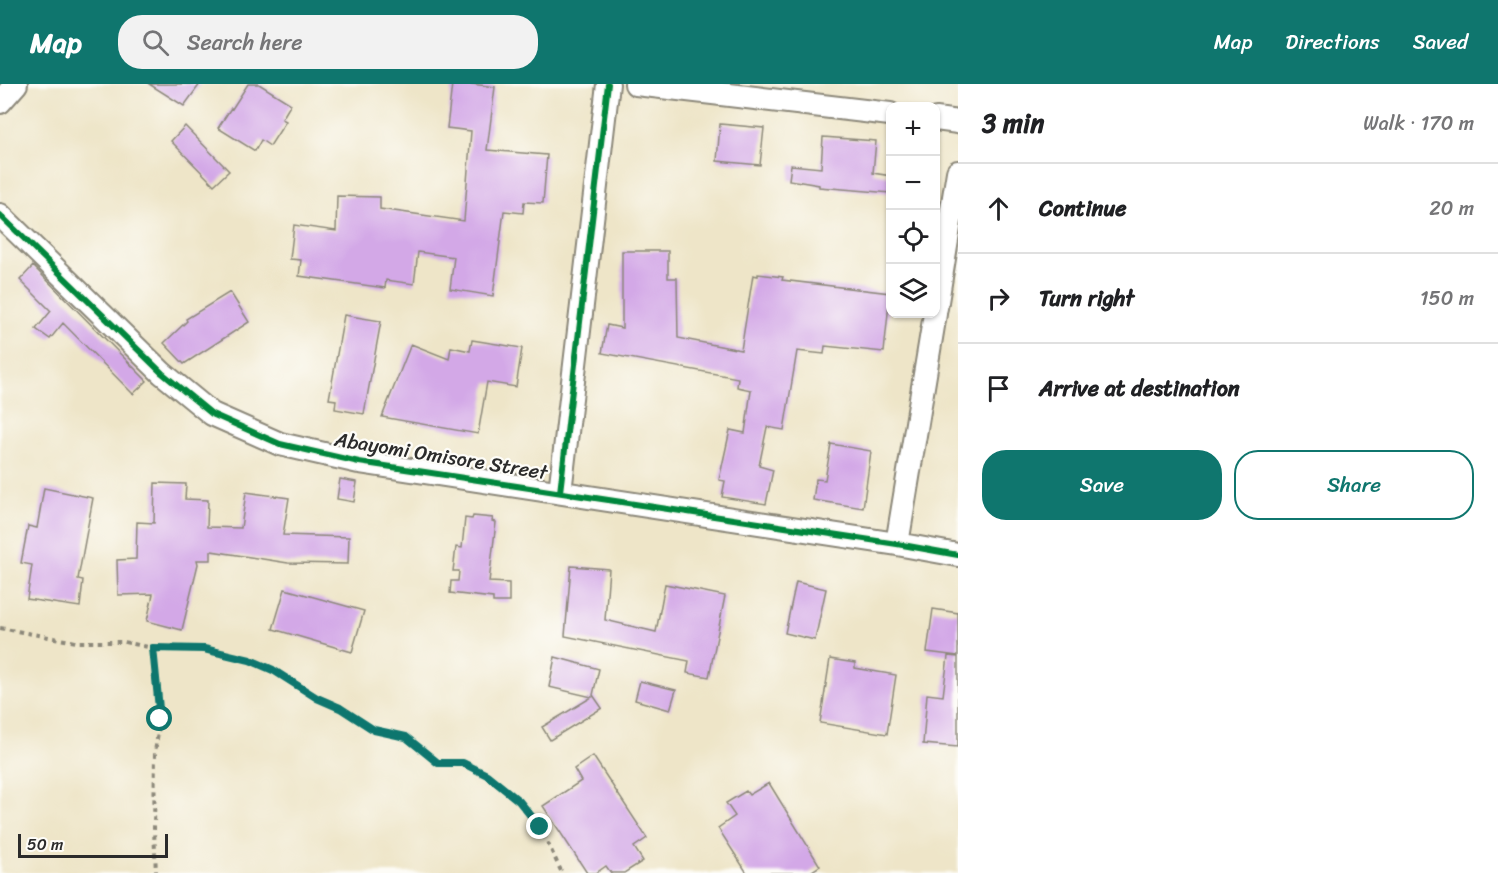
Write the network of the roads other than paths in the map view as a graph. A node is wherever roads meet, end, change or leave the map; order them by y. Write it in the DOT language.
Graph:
graph roads {
  1 [pos="16,84"];
  2 [pos="608,84"];
  3 [pos="636,84"];
  4 [pos="0,102"];
  5 [pos="886,113"];
  6 [pos="940,120"];
  7 [pos="958,122"];
  8 [pos="958,172"];
  9 [pos="0,215"];
  10 [pos="940,283"];
  11 [pos="934,318"];
  12 [pos="560,492"];
  13 [pos="897,544"];
  14 [pos="958,555"];
  1 -- 4 [label="street"];
  2 -- 12 [label="street"];
  3 -- 5 [label="street"];
  6 -- 7 [label="street"];
  8 -- 10 [label="street"];
  9 -- 12 [label="street, Abayomi Omisore Street"];
  11 -- 13 [label="street"];
  12 -- 13 [label="street, Abayomi Omisore Street"];
  13 -- 14 [label="street, Abayomi Omisore Street"];
}
